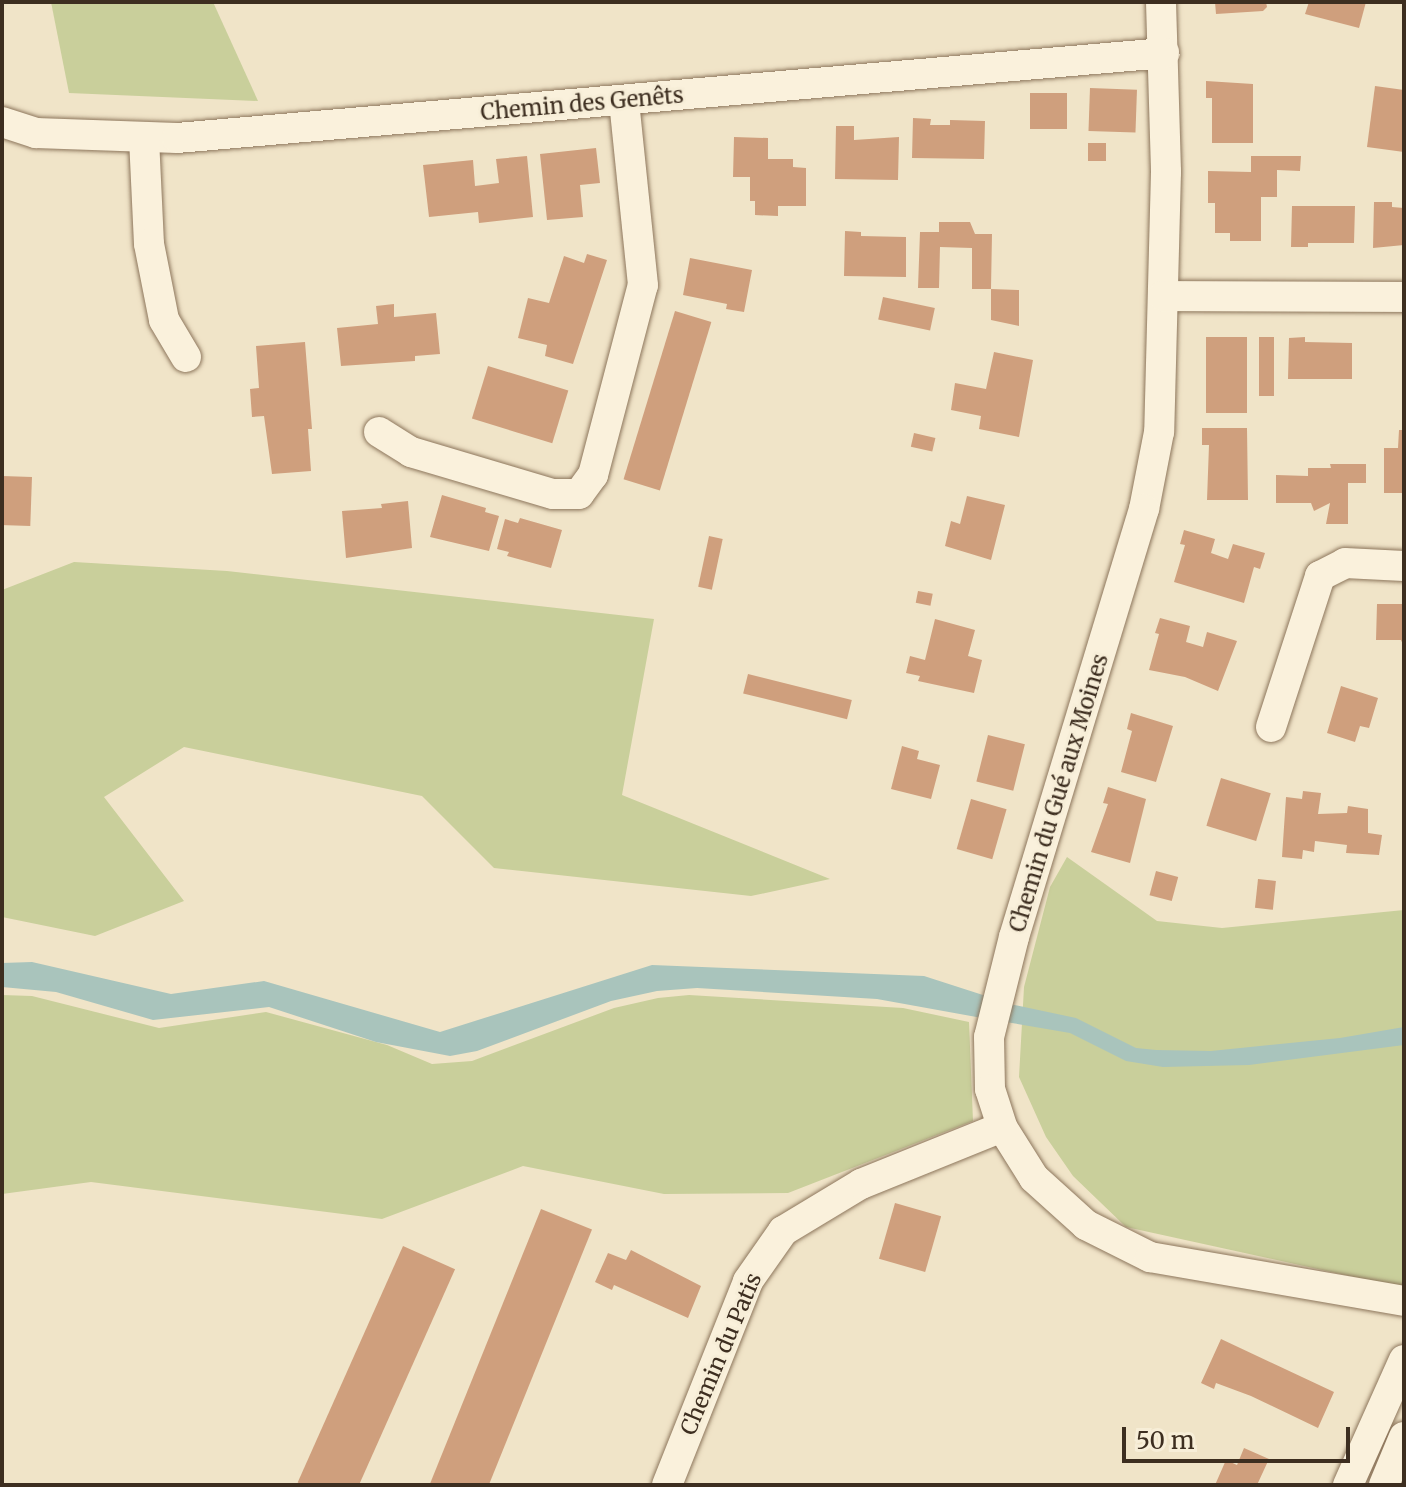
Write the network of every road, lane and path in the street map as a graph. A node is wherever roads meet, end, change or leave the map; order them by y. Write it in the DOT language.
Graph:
graph roads {
  1 [pos="1161,2"];
  2 [pos="1164,53"];
  3 [pos="624,101"];
  4 [pos="2,122"];
  5 [pos="144,138"];
  6 [pos="1163,296"];
  7 [pos="1404,297"];
  8 [pos="186,357"];
  9 [pos="379,432"];
  10 [pos="1404,566"];
  11 [pos="1271,727"];
  12 [pos="1002,1127"];
  13 [pos="1404,1301"];
  14 [pos="1404,1360"];
  15 [pos="1404,1437"];
  16 [pos="667,1485"];
  17 [pos="1348,1485"];
  18 [pos="1384,1485"];
  1 -- 2 [label="street, Chemin du Gué aux Moines"];
  2 -- 3 [label="street, Chemin des Genêts"];
  2 -- 6 [label="street, Chemin du Gué aux Moines"];
  3 -- 5 [label="street, Chemin des Genêts"];
  3 -- 9 [label="street"];
  4 -- 5 [label="street, Chemin des Genêts"];
  5 -- 8 [label="street"];
  6 -- 7 [label="street"];
  6 -- 12 [label="street, Chemin du Gué aux Moines"];
  10 -- 11 [label="street"];
  12 -- 13 [label="street, Chemin du Gué aux Moines"];
  12 -- 16 [label="street, Chemin du Patis"];
  14 -- 17 [label="street"];
  15 -- 18 [label="street"];
}
